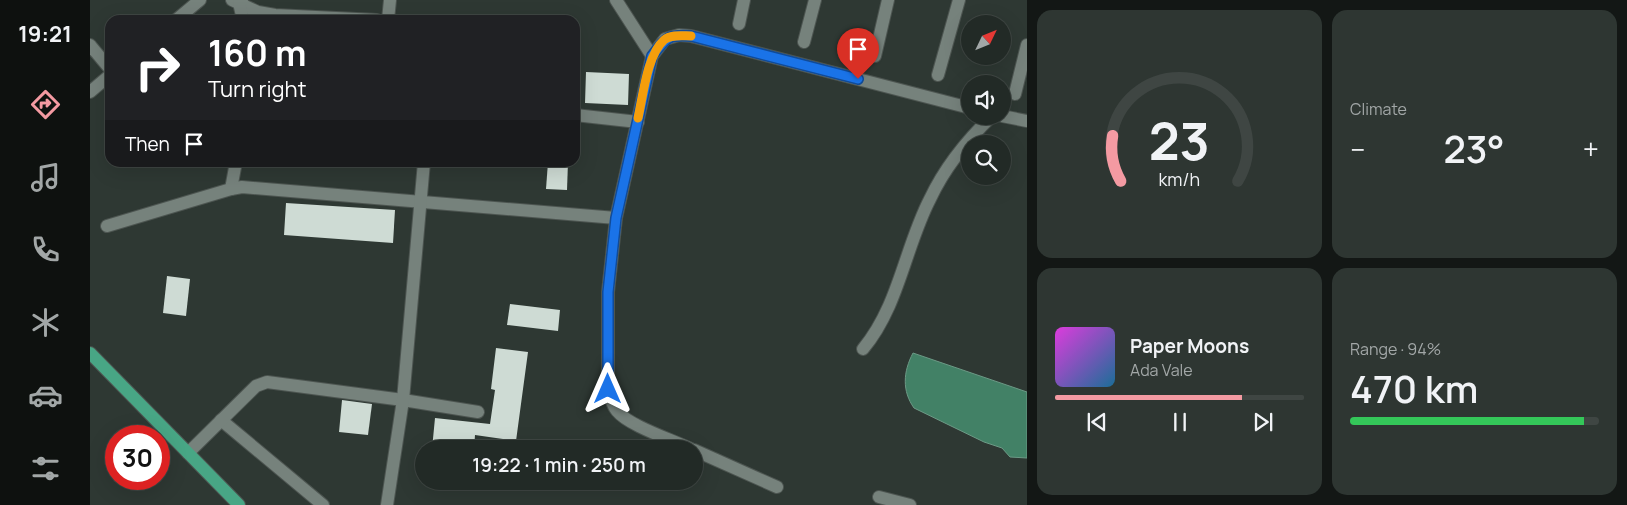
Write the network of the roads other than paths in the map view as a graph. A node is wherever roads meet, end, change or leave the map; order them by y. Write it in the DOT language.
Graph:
graph roads {
  1 [pos="200,0"];
  2 [pos="390,0"];
  3 [pos="616,0"];
  4 [pos="744,0"];
  5 [pos="815,0"];
  6 [pos="888,0"];
  7 [pos="959,0"];
  8 [pos="237,1"];
  9 [pos="182,15"];
  10 [pos="241,15"];
  11 [pos="275,15"];
  12 [pos="388,15"];
  13 [pos="740,24"];
  14 [pos="804,42"];
  15 [pos="90,45"];
  16 [pos="1027,45"];
  17 [pos="652,56"];
  18 [pos="875,56"];
  19 [pos="105,63"];
  20 [pos="938,75"];
  21 [pos="105,79"];
  22 [pos="90,92"];
  23 [pos="1015,94"];
  24 [pos="961,106"];
  25 [pos="580,116"];
  26 [pos="1011,118"];
  27 [pos="1027,121"];
  28 [pos="638,122"];
  29 [pos="983,125"];
  30 [pos="235,167"];
  31 [pos="423,167"];
  32 [pos="231,188"];
  33 [pos="420,201"];
  34 [pos="616,218"];
  35 [pos="107,226"];
  36 [pos="863,349"];
  37 [pos="90,353"];
  38 [pos="402,400"];
  39 [pos="478,412"];
  40 [pos="221,420"];
  41 [pos="672,440"];
  42 [pos="191,449"];
  43 [pos="703,453"];
  44 [pos="777,486"];
  45 [pos="878,497"];
  46 [pos="239,505"];
  47 [pos="323,505"];
  48 [pos="387,505"];
  49 [pos="910,505"];
  1 -- 9 [label="street"];
  2 -- 12 [label="street"];
  3 -- 17 [label="street"];
  4 -- 13 [label="street"];
  5 -- 14 [label="street"];
  6 -- 18 [label="street"];
  7 -- 20 [label="street"];
  8 -- 10 [label="street"];
  8 -- 11 [label="street"];
  15 -- 19 [label="street"];
  16 -- 23 [label="street"];
  17 -- 24 [label="street"];
  17 -- 28 [label="street"];
  21 -- 22 [label="street"];
  25 -- 28 [label="street"];
  26 -- 27 [label="street"];
  28 -- 34 [label="street"];
  29 -- 36 [label="street"];
  30 -- 32 [label="street"];
  31 -- 33 [label="street"];
  32 -- 33 [label="street"];
  32 -- 35 [label="street"];
  33 -- 34 [label="street"];
  33 -- 38 [label="street"];
  34 -- 41 [label="street"];
  37 -- 42 [label="main road"];
  38 -- 39 [label="street"];
  38 -- 40 [label="street"];
  38 -- 48 [label="street"];
  40 -- 42 [label="street"];
  40 -- 47 [label="street"];
  42 -- 46 [label="main road"];
  43 -- 44 [label="street"];
  45 -- 49 [label="street"];
}
